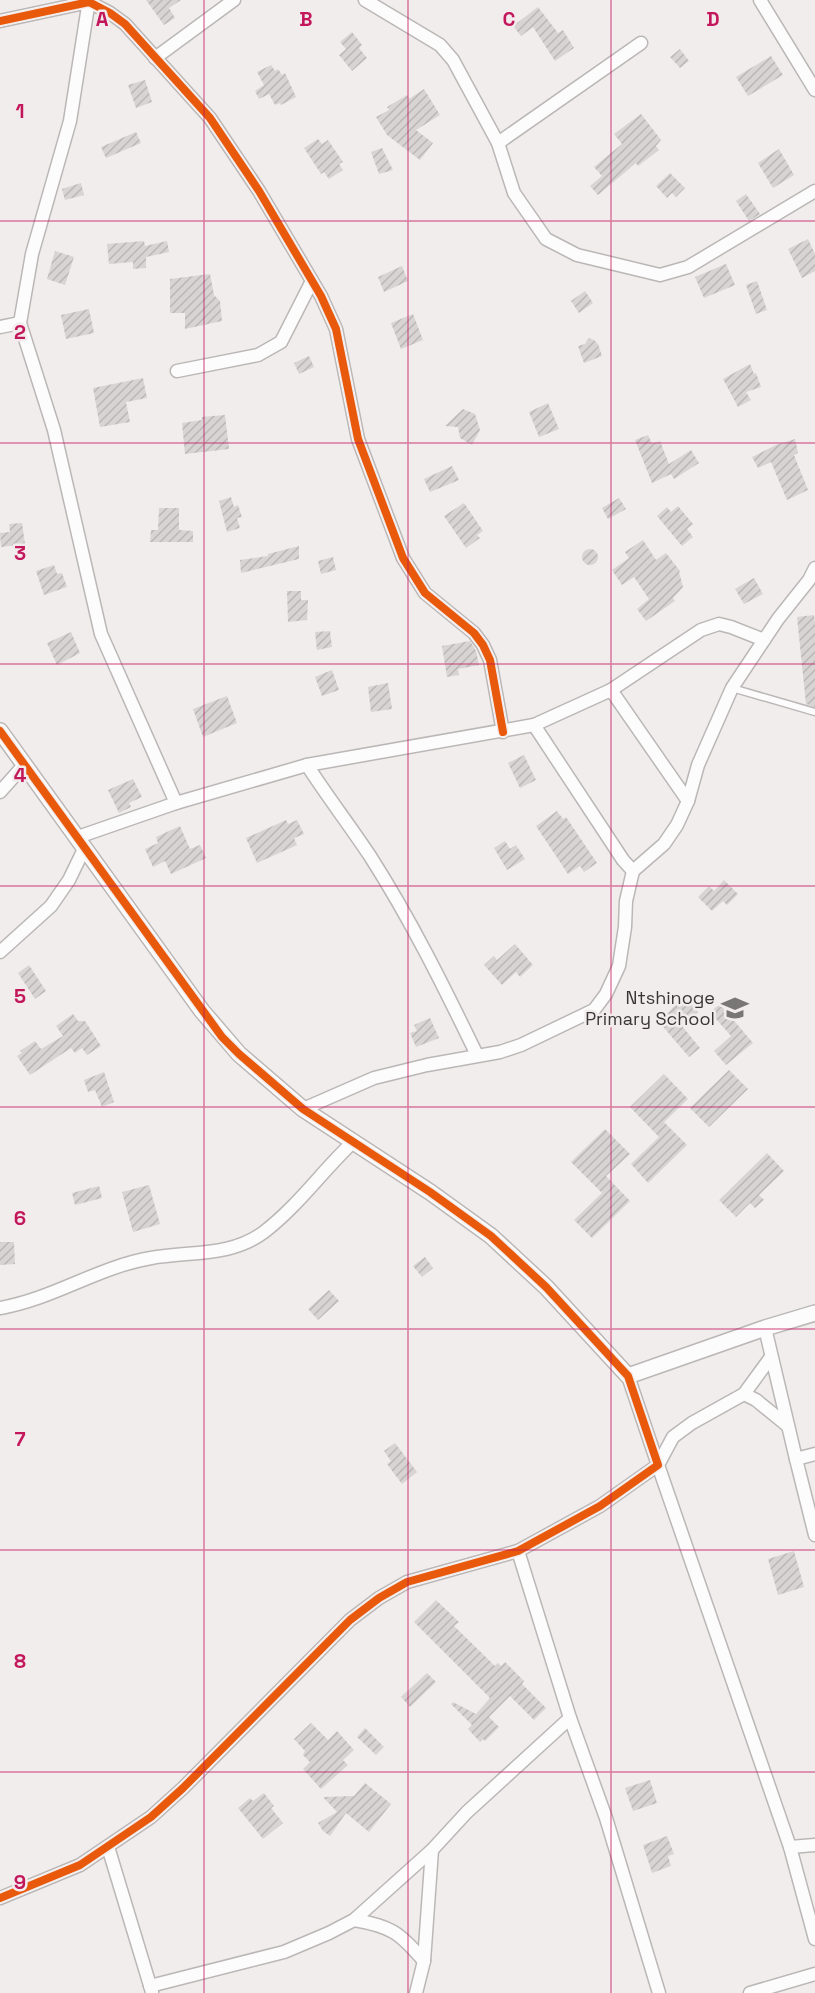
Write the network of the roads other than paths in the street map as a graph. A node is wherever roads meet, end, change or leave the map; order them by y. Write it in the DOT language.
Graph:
graph roads {
  1 [pos="234,0"];
  2 [pos="364,0"];
  3 [pos="760,0"];
  4 [pos="89,1"];
  5 [pos="0,21"];
  6 [pos="641,43"];
  7 [pos="155,58"];
  8 [pos="815,90"];
  9 [pos="498,143"];
  10 [pos="815,191"];
  11 [pos="312,281"];
  12 [pos="20,323"];
  13 [pos="0,327"];
  14 [pos="177,371"];
  15 [pos="815,568"];
  16 [pos="764,640"];
  17 [pos="732,688"];
  18 [pos="611,690"];
  19 [pos="815,712"];
  20 [pos="534,725"];
  21 [pos="0,731"];
  22 [pos="503,732"];
  23 [pos="25,764"];
  24 [pos="307,765"];
  25 [pos="0,792"];
  26 [pos="688,801"];
  27 [pos="176,803"];
  28 [pos="82,842"];
  29 [pos="633,871"];
  30 [pos="0,952"];
  31 [pos="477,1055"];
  32 [pos="303,1109"];
  33 [pos="354,1141"];
  34 [pos="0,1308"];
  35 [pos="815,1313"];
  36 [pos="765,1328"];
  37 [pos="771,1357"];
  38 [pos="628,1376"];
  39 [pos="744,1394"];
  40 [pos="788,1426"];
  41 [pos="815,1454"];
  42 [pos="796,1459"];
  43 [pos="658,1466"];
  44 [pos="815,1535"];
  45 [pos="518,1551"];
  46 [pos="570,1718"];
  47 [pos="815,1845"];
  48 [pos="108,1847"];
  49 [pos="790,1847"];
  50 [pos="432,1850"];
  51 [pos="0,1898"];
  52 [pos="354,1920"];
  53 [pos="815,1939"];
  54 [pos="424,1961"];
  55 [pos="815,1974"];
  56 [pos="151,1989"];
  57 [pos="416,1993"];
  58 [pos="659,1993"];
  59 [pos="750,1993"];
  1 -- 7 [label="street"];
  2 -- 9 [label="street"];
  3 -- 8 [label="street"];
  4 -- 5 [label="street"];
  4 -- 7 [label="street"];
  4 -- 12 [label="street"];
  6 -- 9 [label="street"];
  7 -- 11 [label="street"];
  9 -- 10 [label="street"];
  11 -- 14 [label="street"];
  11 -- 22 [label="street"];
  12 -- 13 [label="street"];
  12 -- 27 [label="street"];
  15 -- 16 [label="street"];
  16 -- 17 [label="street"];
  16 -- 18 [label="street"];
  17 -- 19 [label="lane"];
  17 -- 26 [label="street"];
  18 -- 20 [label="street"];
  18 -- 26 [label="street"];
  20 -- 22 [label="street"];
  20 -- 29 [label="street"];
  21 -- 23 [label="street"];
  22 -- 24 [label="street"];
  23 -- 25 [label="street"];
  23 -- 28 [label="street"];
  24 -- 27 [label="street"];
  24 -- 31 [label="street"];
  26 -- 29 [label="street"];
  27 -- 28 [label="street"];
  28 -- 30 [label="street"];
  28 -- 32 [label="street"];
  29 -- 31 [label="street"];
  31 -- 32 [label="street"];
  32 -- 33 [label="street"];
  33 -- 34 [label="street"];
  33 -- 38 [label="street"];
  35 -- 36 [label="street"];
  36 -- 37 [label="street"];
  36 -- 38 [label="street"];
  37 -- 39 [label="street"];
  37 -- 40 [label="street"];
  38 -- 43 [label="street"];
  39 -- 40 [label="street"];
  39 -- 43 [label="street"];
  40 -- 42 [label="street"];
  41 -- 42 [label="street"];
  42 -- 44 [label="street"];
  43 -- 45 [label="street"];
  43 -- 49 [label="street"];
  45 -- 46 [label="street"];
  45 -- 48 [label="street"];
  46 -- 50 [label="street"];
  46 -- 58 [label="street"];
  47 -- 49 [label="street"];
  48 -- 51 [label="street"];
  48 -- 56 [label="street"];
  49 -- 53 [label="street"];
  50 -- 52 [label="street"];
  50 -- 54 [label="street"];
  52 -- 54 [label="street"];
  52 -- 56 [label="street"];
  54 -- 57 [label="street"];
  55 -- 59 [label="street"];
}
